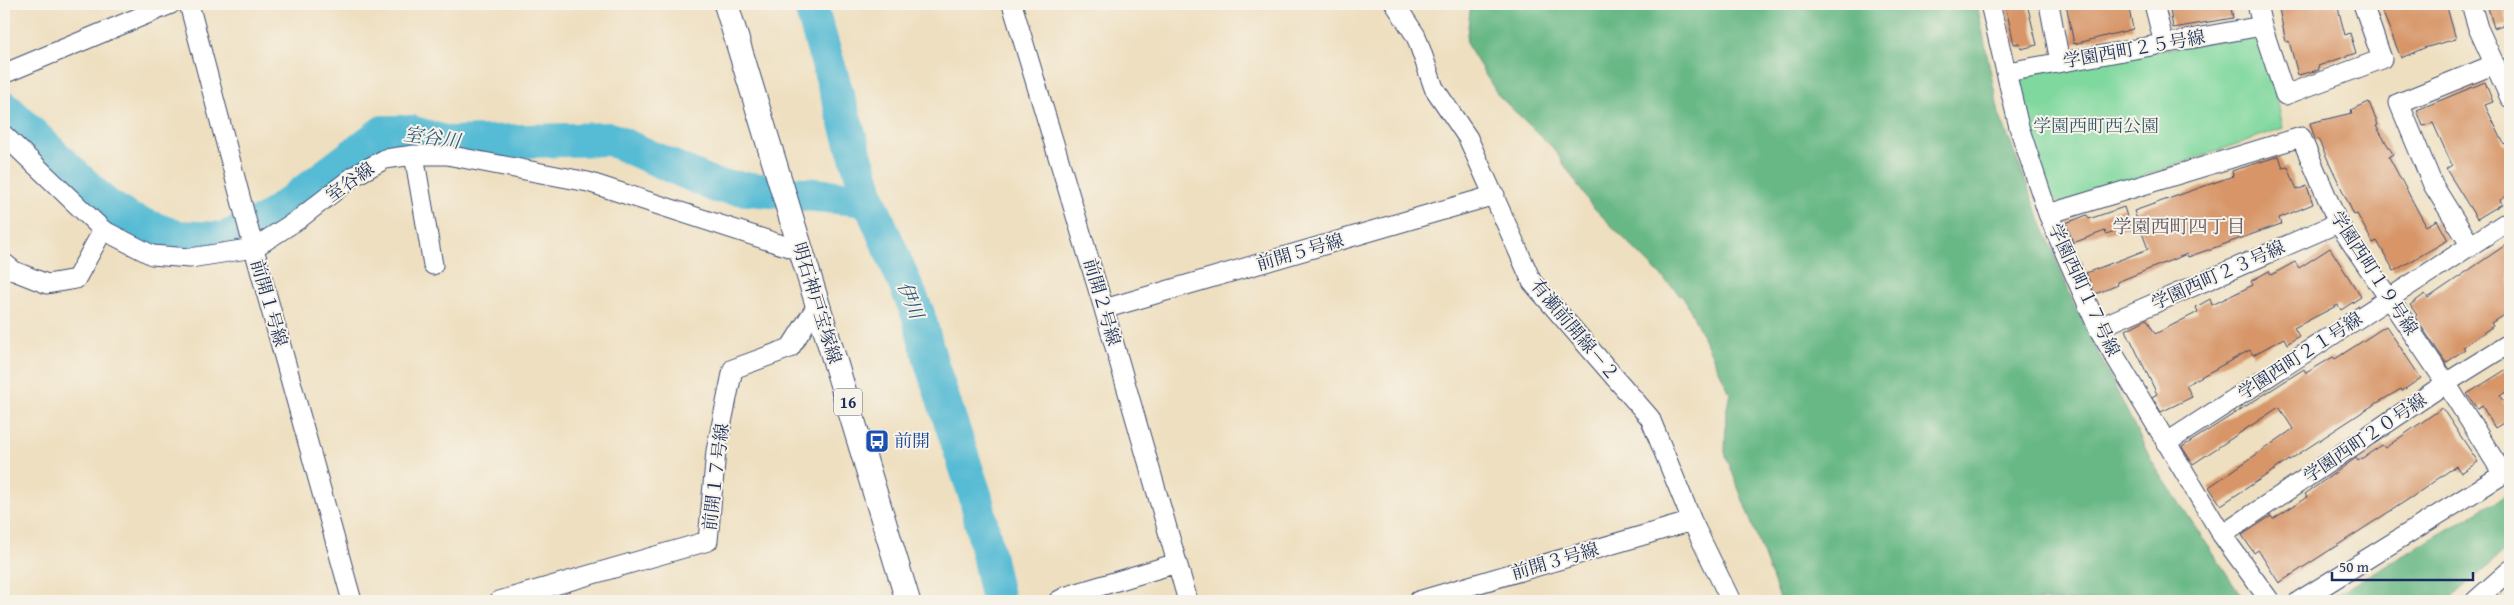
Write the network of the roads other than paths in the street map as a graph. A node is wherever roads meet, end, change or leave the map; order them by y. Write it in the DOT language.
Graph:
graph roads {
  1 [pos="171,4"];
  2 [pos="189,4"];
  3 [pos="726,4"];
  4 [pos="1012,4"];
  5 [pos="1396,4"];
  6 [pos="1990,4"];
  7 [pos="2049,4"];
  8 [pos="2154,4"];
  9 [pos="2257,4"];
  10 [pos="2363,4"];
  11 [pos="2471,4"];
  12 [pos="2262,26"];
  13 [pos="2164,44"];
  14 [pos="2060,62"];
  15 [pos="2495,64"];
  16 [pos="4,71"];
  17 [pos="2007,72"];
  18 [pos="2510,98"];
  19 [pos="4,136"];
  20 [pos="414,155"];
  21 [pos="1495,195"];
  22 [pos="2048,214"];
  23 [pos="2510,220"];
  24 [pos="2338,223"];
  25 [pos="102,230"];
  26 [pos="253,243"];
  27 [pos="2471,246"];
  28 [pos="801,251"];
  29 [pos="4,263"];
  30 [pos="433,265"];
  31 [pos="2388,298"];
  32 [pos="818,304"];
  33 [pos="1104,309"];
  34 [pos="2098,328"];
  35 [pos="2510,343"];
  36 [pos="2446,383"];
  37 [pos="2166,444"];
  38 [pos="2507,472"];
  39 [pos="1692,521"];
  40 [pos="2222,535"];
  41 [pos="1177,563"];
  42 [pos="2510,570"];
  43 [pos="352,601"];
  44 [pos="499,601"];
  45 [pos="908,601"];
  46 [pos="1058,601"];
  47 [pos="1188,601"];
  48 [pos="1418,601"];
  49 [pos="1731,601"];
  50 [pos="2270,601"];
  51 [pos="2300,601"];
  52 [pos="2475,601"];
  1 -- 16 [label="street"];
  2 -- 26 [label="street, 前開１号線"];
  3 -- 28 [label="main road, 明石神戸宝塚線 / 16"];
  4 -- 33 [label="street, 前開２号線"];
  5 -- 21 [label="street, 有瀬前開線－２"];
  6 -- 17 [label="street, 学園西町１７号線"];
  7 -- 14 [label="street"];
  8 -- 13 [label="street"];
  9 -- 12 [label="street"];
  10 -- 12 [label="street"];
  11 -- 15 [label="street"];
  12 -- 13 [label="street, 学園西町２５号線"];
  13 -- 14 [label="street, 学園西町２５号線"];
  14 -- 17 [label="street, 学園西町２５号線"];
  15 -- 18 [label="street"];
  15 -- 27 [label="street"];
  17 -- 22 [label="street, 学園西町１７号線"];
  19 -- 25 [label="street, 室谷線"];
  20 -- 26 [label="street, 室谷線"];
  20 -- 28 [label="street, 室谷線"];
  20 -- 30 [label="street"];
  21 -- 33 [label="street, 前開５号線"];
  21 -- 39 [label="street, 有瀬前開線－２"];
  22 -- 24 [label="street, 学園西町１９号線"];
  22 -- 34 [label="street, 学園西町１７号線"];
  23 -- 27 [label="street, 学園西町２１号線"];
  24 -- 31 [label="street, 学園西町１９号線"];
  24 -- 34 [label="street, 学園西町２３号線"];
  25 -- 26 [label="street, 室谷線"];
  25 -- 29 [label="street"];
  26 -- 43 [label="street, 前開１号線"];
  27 -- 31 [label="street, 学園西町２１号線"];
  28 -- 32 [label="main road, 明石神戸宝塚線 / 16"];
  31 -- 36 [label="street, 学園西町１９号線"];
  31 -- 37 [label="street, 学園西町２１号線"];
  32 -- 44 [label="street, 前開１７号線"];
  32 -- 45 [label="main road, 明石神戸宝塚線 / 16"];
  33 -- 41 [label="street, 前開２号線"];
  34 -- 37 [label="street, 学園西町１７号線"];
  35 -- 36 [label="street, 学園西町２０号線"];
  36 -- 38 [label="street, 学園西町１９号線"];
  36 -- 40 [label="street, 学園西町２０号線"];
  37 -- 40 [label="street, 学園西町１７号線"];
  38 -- 51 [label="street"];
  39 -- 48 [label="street, 前開３号線"];
  39 -- 49 [label="street, 有瀬前開線－２"];
  40 -- 50 [label="street, 学園西町１７号線"];
  41 -- 46 [label="street"];
  41 -- 47 [label="street, 前開２号線"];
  42 -- 52 [label="street"];
}
